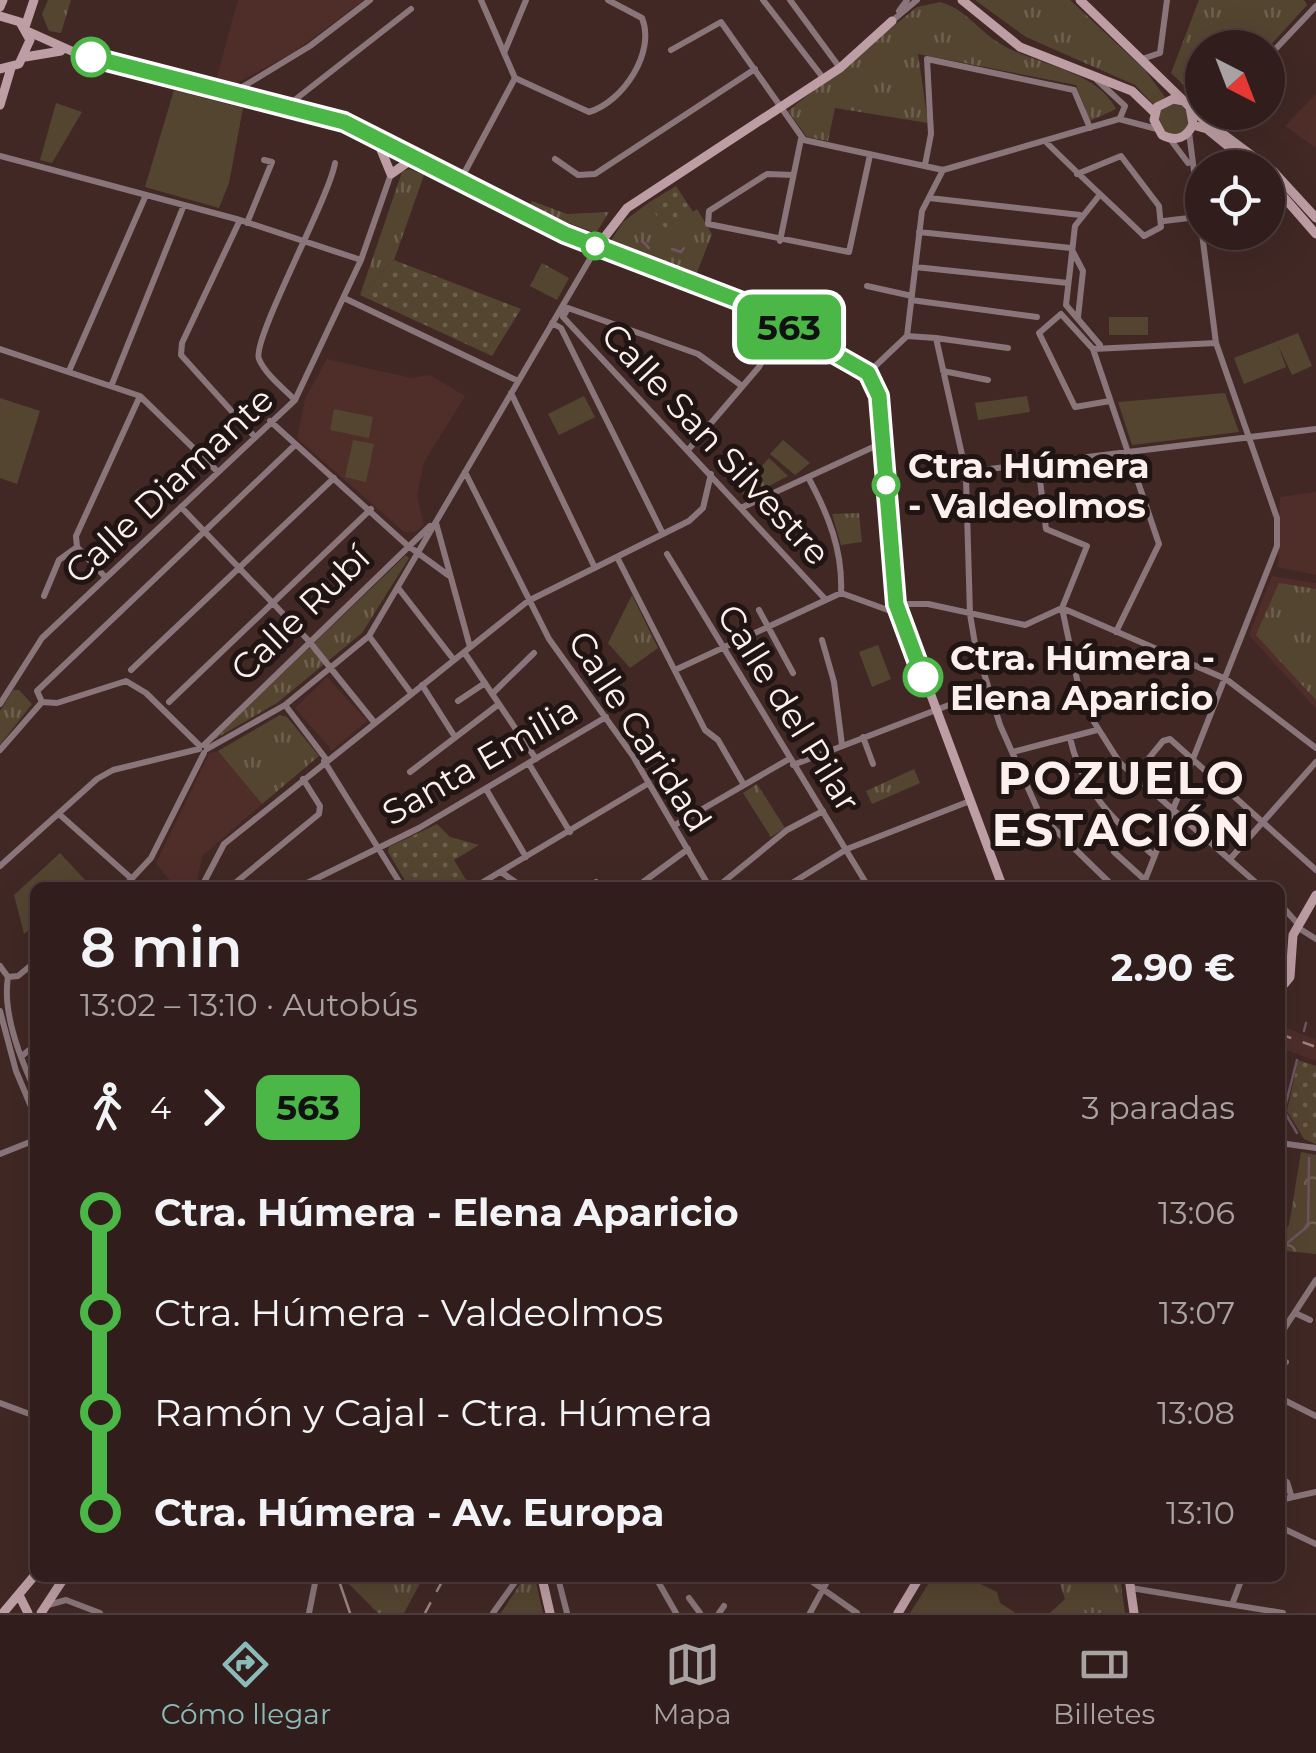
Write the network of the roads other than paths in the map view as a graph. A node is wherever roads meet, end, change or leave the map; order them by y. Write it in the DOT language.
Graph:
graph roads {
  1 [pos="34,0"];
  2 [pos="370,0"];
  3 [pos="481,0"];
  4 [pos="526,0"];
  5 [pos="608,0"];
  6 [pos="763,0"];
  7 [pos="790,0"];
  8 [pos="908,0"];
  9 [pos="917,0"];
  10 [pos="962,0"];
  11 [pos="1080,0"];
  12 [pos="1168,0"];
  13 [pos="1316,6"];
  14 [pos="412,8"];
  15 [pos="0,16"];
  16 [pos="892,20"];
  17 [pos="26,29"];
  18 [pos="1285,39"];
  19 [pos="671,50"];
  20 [pos="76,54"];
  21 [pos="504,54"];
  22 [pos="26,57"];
  23 [pos="1140,58"];
  24 [pos="6,68"];
  25 [pos="840,68"];
  26 [pos="755,69"];
  27 [pos="1088,73"];
  28 [pos="515,78"];
  29 [pos="824,79"];
  30 [pos="232,93"];
  31 [pos="1184,102"];
  32 [pos="0,105"];
  33 [pos="288,106"];
  34 [pos="780,108"];
  35 [pos="1154,113"];
  36 [pos="1119,119"];
  37 [pos="1151,127"];
  38 [pos="1090,128"];
  39 [pos="1187,130"];
  40 [pos="1209,130"];
  41 [pos="1226,130"];
  42 [pos="802,138"];
  43 [pos="1170,139"];
  44 [pos="377,140"];
  45 [pos="1046,142"];
  46 [pos="398,150"];
  47 [pos="1233,150"];
  48 [pos="870,155"];
  49 [pos="0,156"];
  50 [pos="555,159"];
  51 [pos="264,160"];
  52 [pos="334,162"];
  53 [pos="1185,163"];
  54 [pos="428,165"];
  55 [pos="925,166"];
  56 [pos="943,170"];
  57 [pos="391,174"];
  58 [pos="1077,174"];
  59 [pos="792,175"];
  60 [pos="460,181"];
  61 [pos="146,195"];
  62 [pos="1098,197"];
  63 [pos="929,198"];
  64 [pos="1285,198"];
  65 [pos="184,205"];
  66 [pos="1080,215"];
  67 [pos="1185,218"];
  68 [pos="1316,218"];
  69 [pos="1164,221"];
  70 [pos="244,222"];
  71 [pos="919,232"];
  72 [pos="1316,234"];
  73 [pos="780,241"];
  74 [pos="304,243"];
  75 [pos="597,247"];
  76 [pos="1071,248"];
  77 [pos="1202,250"];
  78 [pos="361,260"];
  79 [pos="915,266"];
  80 [pos="1068,283"];
  81 [pos="866,286"];
  82 [pos="344,298"];
  83 [pos="911,298"];
  84 [pos="564,313"];
  85 [pos="1078,317"];
  86 [pos="1037,318"];
  87 [pos="552,323"];
  88 [pos="784,324"];
  89 [pos="560,328"];
  90 [pos="907,336"];
  91 [pos="936,338"];
  92 [pos="1216,343"];
  93 [pos="1097,347"];
  94 [pos="1008,348"];
  95 [pos="0,349"];
  96 [pos="69,371"];
  97 [pos="943,371"];
  98 [pos="868,373"];
  99 [pos="988,380"];
  100 [pos="518,381"];
  101 [pos="112,384"];
  102 [pos="742,386"];
  103 [pos="511,392"];
  104 [pos="140,396"];
  105 [pos="295,400"];
  106 [pos="1110,401"];
  107 [pos="270,421"];
  108 [pos="1316,429"];
  109 [pos="255,436"];
  110 [pos="1249,437"];
  111 [pos="882,443"];
  112 [pos="294,446"];
  113 [pos="688,450"];
  114 [pos="1127,452"];
  115 [pos="964,464"];
  116 [pos="1038,464"];
  117 [pos="972,470"];
  118 [pos="464,471"];
  119 [pos="218,472"];
  120 [pos="711,474"];
  121 [pos="808,477"];
  122 [pos="334,478"];
  123 [pos="966,478"];
  124 [pos="181,507"];
  125 [pos="743,507"];
  126 [pos="371,509"];
  127 [pos="435,522"];
  128 [pos="205,532"];
  129 [pos="663,534"];
  130 [pos="406,545"];
  131 [pos="76,547"];
  132 [pos="418,552"];
  133 [pos="666,554"];
  134 [pos="616,557"];
  135 [pos="240,568"];
  136 [pos="596,568"];
  137 [pos="448,575"];
  138 [pos="106,578"];
  139 [pos="399,589"];
  140 [pos="840,593"];
  141 [pos="44,596"];
  142 [pos="826,600"];
  143 [pos="528,602"];
  144 [pos="274,604"];
  145 [pos="1062,608"];
  146 [pos="898,609"];
  147 [pos="759,610"];
  148 [pos="970,614"];
  149 [pos="769,628"];
  150 [pos="1116,632"];
  151 [pos="369,636"];
  152 [pos="308,640"];
  153 [pos="822,640"];
  154 [pos="720,648"];
  155 [pos="467,649"];
  156 [pos="534,653"];
  157 [pos="454,660"];
  158 [pos="330,667"];
  159 [pos="131,670"];
  160 [pos="675,670"];
  161 [pos="793,672"];
  162 [pos="1226,679"];
  163 [pos="485,683"];
  164 [pos="422,685"];
  165 [pos="988,690"];
  166 [pos="411,693"];
  167 [pos="492,694"];
  168 [pos="458,701"];
  169 [pos="42,702"];
  170 [pos="169,702"];
  171 [pos="0,704"];
  172 [pos="499,704"];
  173 [pos="285,705"];
  174 [pos="936,710"];
  175 [pos="606,717"];
  176 [pos="374,722"];
  177 [pos="1098,730"];
  178 [pos="864,737"];
  179 [pos="455,738"];
  180 [pos="1070,738"];
  181 [pos="842,745"];
  182 [pos="203,748"];
  183 [pos="1316,748"];
  184 [pos="0,750"];
  185 [pos="1012,752"];
  186 [pos="325,760"];
  187 [pos="1194,760"];
  188 [pos="533,762"];
  189 [pos="791,762"];
  190 [pos="1316,762"];
  191 [pos="873,764"];
  192 [pos="410,772"];
  193 [pos="1136,774"];
  194 [pos="303,779"];
  195 [pos="649,783"];
  196 [pos="744,785"];
  197 [pos="486,789"];
  198 [pos="970,801"];
  199 [pos="1174,808"];
  200 [pos="823,812"];
  201 [pos="59,814"];
  202 [pos="1260,822"];
  203 [pos="675,825"];
  204 [pos="570,832"];
  205 [pos="379,848"];
  206 [pos="688,849"];
  207 [pos="847,849"];
  208 [pos="1114,852"];
  209 [pos="1154,856"];
  210 [pos="526,857"];
  211 [pos="1230,859"];
  212 [pos="0,866"];
  213 [pos="1316,870"];
  214 [pos="501,872"];
  215 [pos="132,879"];
  216 [pos="129,882"];
  217 [pos="205,882"];
  218 [pos="236,882"];
  219 [pos="308,882"];
  220 [pos="399,882"];
  221 [pos="484,882"];
  222 [pos="515,882"];
  223 [pos="643,882"];
  224 [pos="709,882"];
  225 [pos="721,882"];
  226 [pos="794,882"];
  227 [pos="866,882"];
  228 [pos="1002,882"];
  229 [pos="1109,882"];
  230 [pos="1141,882"];
  231 [pos="1144,882"];
  232 [pos="1255,882"];
  233 [pos="1316,894"];
  234 [pos="1285,910"];
  235 [pos="1298,925"];
  236 [pos="1316,939"];
  237 [pos="1285,957"];
  238 [pos="30,966"];
  239 [pos="3,972"];
  240 [pos="3,989"];
  241 [pos="0,1011"];
  242 [pos="30,1050"];
  243 [pos="22,1056"];
  244 [pos="30,1077"];
  245 [pos="30,1104"];
  246 [pos="30,1142"];
  247 [pos="1285,1144"];
  248 [pos="1313,1147"];
  249 [pos="0,1154"];
  250 [pos="1316,1280"];
  251 [pos="1295,1312"];
  252 [pos="1310,1320"];
  253 [pos="1285,1327"];
  254 [pos="1285,1400"];
  255 [pos="0,1403"];
  256 [pos="30,1414"];
  257 [pos="1316,1416"];
  258 [pos="1285,1481"];
  259 [pos="1316,1492"];
  260 [pos="1291,1495"];
  261 [pos="1285,1498"];
  262 [pos="1285,1529"];
  263 [pos="1316,1544"];
  264 [pos="30,1582"];
  265 [pos="61,1582"];
  266 [pos="64,1582"];
  267 [pos="315,1582"];
  268 [pos="515,1582"];
  269 [pos="543,1582"];
  270 [pos="559,1582"];
  271 [pos="658,1582"];
  272 [pos="813,1582"];
  273 [pos="827,1582"];
  274 [pos="917,1582"];
  275 [pos="1240,1582"];
  276 [pos="1130,1583"];
  277 [pos="823,1589"];
  278 [pos="20,1597"];
  279 [pos="689,1598"];
  280 [pos="74,1602"];
  281 [pos="1233,1602"];
  282 [pos="45,1609"];
  283 [pos="3,1613"];
  284 [pos="28,1613"];
  285 [pos="100,1613"];
  286 [pos="310,1613"];
  287 [pos="493,1613"];
  288 [pos="550,1613"];
  289 [pos="567,1613"];
  290 [pos="676,1613"];
  291 [pos="700,1613"];
  292 [pos="810,1613"];
  293 [pos="857,1613"];
  294 [pos="898,1613"];
  295 [pos="1134,1613"];
  296 [pos="1284,1613"];
  1 -- 17 [label="street"];
  2 -- 30 [label="street"];
  3 -- 21 [label="street"];
  4 -- 21 [label="street"];
  5 -- 28 [label="street"];
  6 -- 29 [label="street"];
  7 -- 25 [label="street"];
  8 -- 16 [label="street"];
  9 -- 16 [label="street"];
  10 -- 27 [label="street"];
  11 -- 23 [label="street"];
  12 -- 23 [label="street"];
  13 -- 18 [label="street"];
  14 -- 33 [label="street"];
  15 -- 17 [label="street"];
  16 -- 25 [label="street"];
  17 -- 20 [label="street"];
  17 -- 22 [label="street"];
  19 -- 26 [label="street"];
  20 -- 22 [label="street"];
  20 -- 30 [label="street"];
  21 -- 28 [label="street"];
  22 -- 24 [label="street"];
  23 -- 31 [label="street"];
  24 -- 32 [label="street"];
  25 -- 29 [label="street"];
  26 -- 34 [label="street"];
  26 -- 50 [label="street"];
  27 -- 35 [label="street"];
  27 -- 36 [label="street"];
  28 -- 60 [label="street"];
  29 -- 34 [label="street"];
  30 -- 33 [label="street"];
  31 -- 35 [label="street"];
  33 -- 44 [label="street"];
  34 -- 42 [label="street"];
  34 -- 75 [label="street"];
  35 -- 37 [label="street"];
  36 -- 37 [label="street"];
  36 -- 38 [label="street"];
  37 -- 43 [label="street"];
  38 -- 45 [label="street"];
  38 -- 55 [label="street"];
  39 -- 43 [label="street"];
  40 -- 47 [label="street"];
  41 -- 68 [label="street"];
  42 -- 48 [label="street"];
  42 -- 59 [label="street"];
  43 -- 53 [label="street"];
  44 -- 46 [label="street"];
  44 -- 57 [label="street"];
  45 -- 56 [label="street"];
  45 -- 58 [label="street"];
  46 -- 54 [label="street"];
  46 -- 57 [label="street"];
  48 -- 55 [label="street"];
  48 -- 73 [label="street"];
  49 -- 61 [label="street"];
  51 -- 70 [label="street"];
  52 -- 74 [label="street"];
  54 -- 57 [label="street"];
  54 -- 60 [label="street"];
  55 -- 56 [label="street"];
  56 -- 63 [label="street"];
  57 -- 78 [label="street, Calle Diamante"];
  58 -- 62 [label="street"];
  58 -- 69 [label="street"];
  59 -- 73 [label="street"];
  59 -- 73 [label="street"];
  60 -- 75 [label="street"];
  61 -- 65 [label="street"];
  61 -- 96 [label="street"];
  62 -- 66 [label="street"];
  62 -- 69 [label="street"];
  63 -- 66 [label="street"];
  63 -- 71 [label="street"];
  64 -- 72 [label="street"];
  65 -- 70 [label="street"];
  65 -- 101 [label="street"];
  66 -- 76 [label="street"];
  67 -- 69 [label="street"];
  70 -- 74 [label="street"];
  70 -- 109 [label="street"];
  71 -- 76 [label="street"];
  71 -- 79 [label="street"];
  74 -- 78 [label="street"];
  74 -- 105 [label="street"];
  75 -- 84 [label="street"];
  75 -- 88 [label="street"];
  76 -- 80 [label="street"];
  76 -- 85 [label="street"];
  77 -- 92 [label="street"];
  78 -- 82 [label="street, Calle Diamante"];
  79 -- 80 [label="street"];
  79 -- 83 [label="street"];
  80 -- 85 [label="street"];
  81 -- 83 [label="street"];
  82 -- 100 [label="street"];
  82 -- 105 [label="street, Calle Diamante"];
  83 -- 86 [label="street"];
  83 -- 90 [label="street"];
  84 -- 87 [label="street"];
  84 -- 89 [label="street, Calle San Silvestre"];
  84 -- 102 [label="street"];
  84 -- 113 [label="street, Calle San Silvestre"];
  85 -- 93 [label="street"];
  87 -- 89 [label="street"];
  87 -- 100 [label="street"];
  88 -- 98 [label="street"];
  88 -- 102 [label="street"];
  89 -- 129 [label="street"];
  90 -- 91 [label="street"];
  90 -- 98 [label="street"];
  91 -- 94 [label="street"];
  91 -- 97 [label="street"];
  92 -- 93 [label="street"];
  92 -- 110 [label="street"];
  93 -- 106 [label="street"];
  93 -- 106 [label="street"];
  95 -- 96 [label="street"];
  96 -- 101 [label="street"];
  97 -- 99 [label="street"];
  97 -- 115 [label="street"];
  98 -- 111 [label="street"];
  100 -- 103 [label="street"];
  101 -- 104 [label="street"];
  102 -- 113 [label="street"];
  103 -- 118 [label="street"];
  103 -- 136 [label="street"];
  104 -- 119 [label="street"];
  104 -- 131 [label="street"];
  105 -- 107 [label="street, Calle Diamante"];
  106 -- 114 [label="street"];
  107 -- 109 [label="street, Calle Diamante"];
  107 -- 112 [label="street"];
  108 -- 110 [label="street"];
  109 -- 119 [label="street, Calle Diamante"];
  110 -- 114 [label="street"];
  110 -- 162 [label="street"];
  111 -- 121 [label="street"];
  111 -- 146 [label="street"];
  112 -- 122 [label="street"];
  112 -- 128 [label="street"];
  113 -- 120 [label="street, Calle San Silvestre"];
  114 -- 116 [label="street"];
  114 -- 150 [label="street"];
  115 -- 117 [label="street"];
  115 -- 123 [label="street"];
  116 -- 117 [label="street"];
  116 -- 145 [label="street"];
  117 -- 123 [label="street"];
  118 -- 127 [label="street"];
  118 -- 143 [label="street, Calle Caridad"];
  119 -- 124 [label="street, Calle Diamante"];
  120 -- 125 [label="street, Calle San Silvestre"];
  120 -- 129 [label="street"];
  121 -- 125 [label="street"];
  121 -- 140 [label="street"];
  122 -- 126 [label="street"];
  122 -- 135 [label="street"];
  123 -- 148 [label="street"];
  124 -- 128 [label="street"];
  124 -- 138 [label="street, Calle Diamante"];
  125 -- 142 [label="street, Calle San Silvestre"];
  126 -- 130 [label="street"];
  126 -- 144 [label="street"];
  127 -- 130 [label="street, Calle Rubí"];
  127 -- 132 [label="street"];
  127 -- 137 [label="street"];
  128 -- 135 [label="street"];
  128 -- 169 [label="street"];
  129 -- 134 [label="street"];
  130 -- 132 [label="street"];
  130 -- 152 [label="street, Calle Rubí"];
  131 -- 138 [label="street"];
  131 -- 141 [label="street"];
  132 -- 137 [label="street"];
  132 -- 139 [label="street"];
  133 -- 154 [label="street, Calle del Pilar"];
  134 -- 136 [label="street"];
  134 -- 160 [label="street"];
  135 -- 144 [label="street"];
  135 -- 159 [label="street"];
  136 -- 143 [label="street"];
  137 -- 155 [label="street"];
  138 -- 171 [label="street, Calle Diamante"];
  139 -- 151 [label="street"];
  139 -- 157 [label="street"];
  140 -- 142 [label="street"];
  140 -- 146 [label="street"];
  142 -- 149 [label="street"];
  143 -- 155 [label="street"];
  143 -- 175 [label="street, Calle Caridad"];
  144 -- 152 [label="street"];
  144 -- 170 [label="street"];
  145 -- 148 [label="street"];
  145 -- 150 [label="street"];
  145 -- 177 [label="street"];
  146 -- 148 [label="street"];
  146 -- 174 [label="street"];
  147 -- 149 [label="street"];
  148 -- 165 [label="street"];
  149 -- 154 [label="street"];
  149 -- 161 [label="street"];
  150 -- 162 [label="street"];
  151 -- 158 [label="street"];
  151 -- 166 [label="street"];
  152 -- 158 [label="street"];
  152 -- 182 [label="street, Calle Rubí"];
  153 -- 181 [label="street"];
  154 -- 160 [label="street"];
  154 -- 189 [label="street, Calle del Pilar"];
  155 -- 157 [label="street"];
  155 -- 163 [label="street"];
  156 -- 167 [label="street"];
  157 -- 164 [label="street"];
  158 -- 173 [label="street"];
  158 -- 176 [label="street"];
  160 -- 196 [label="street"];
  162 -- 183 [label="street"];
  162 -- 187 [label="street"];
  163 -- 167 [label="street"];
  163 -- 168 [label="street"];
  164 -- 166 [label="street"];
  164 -- 179 [label="street"];
  165 -- 174 [label="street"];
  165 -- 185 [label="street"];
  166 -- 176 [label="street"];
  167 -- 172 [label="street"];
  169 -- 182 [label="street"];
  169 -- 184 [label="street"];
  172 -- 179 [label="street"];
  172 -- 188 [label="street"];
  173 -- 182 [label="street"];
  173 -- 186 [label="street"];
  174 -- 178 [label="street"];
  174 -- 198 [label="street"];
  175 -- 188 [label="street, Santa Emilia"];
  175 -- 195 [label="street, Calle Caridad"];
  176 -- 186 [label="street"];
  177 -- 180 [label="street"];
  177 -- 193 [label="street"];
  178 -- 181 [label="street"];
  178 -- 191 [label="street"];
  179 -- 192 [label="street"];
  180 -- 185 [label="street"];
  180 -- 209 [label="street"];
  181 -- 189 [label="street"];
  182 -- 201 [label="street"];
  182 -- 215 [label="street"];
  185 -- 229 [label="street"];
  186 -- 194 [label="street"];
  186 -- 205 [label="street"];
  187 -- 193 [label="street"];
  187 -- 199 [label="street"];
  187 -- 202 [label="street"];
  188 -- 197 [label="street, Santa Emilia"];
  188 -- 204 [label="street"];
  189 -- 196 [label="street"];
  189 -- 200 [label="street, Calle del Pilar"];
  190 -- 202 [label="street"];
  193 -- 199 [label="street"];
  194 -- 217 [label="street"];
  194 -- 218 [label="street"];
  195 -- 203 [label="street, Calle Caridad"];
  195 -- 204 [label="street"];
  196 -- 203 [label="street"];
  197 -- 205 [label="street, Santa Emilia"];
  197 -- 210 [label="street"];
  198 -- 207 [label="street"];
  198 -- 228 [label="street"];
  199 -- 209 [label="street"];
  199 -- 211 [label="street"];
  200 -- 207 [label="street, Calle del Pilar"];
  200 -- 225 [label="street"];
  201 -- 212 [label="street"];
  201 -- 215 [label="street"];
  202 -- 211 [label="street"];
  202 -- 213 [label="street"];
  203 -- 206 [label="street, Calle Caridad"];
  204 -- 210 [label="street"];
  205 -- 219 [label="street, Santa Emilia"];
  205 -- 220 [label="street"];
  206 -- 223 [label="street"];
  206 -- 224 [label="street, Calle Caridad"];
  207 -- 226 [label="street"];
  207 -- 227 [label="street, Calle del Pilar"];
  208 -- 230 [label="street"];
  209 -- 231 [label="street"];
  210 -- 214 [label="street"];
  211 -- 232 [label="street"];
  214 -- 221 [label="street"];
  214 -- 222 [label="street"];
  215 -- 216 [label="street"];
  233 -- 235 [label="street"];
  234 -- 235 [label="street"];
  235 -- 236 [label="street"];
  235 -- 237 [label="street"];
  238 -- 239 [label="street"];
  239 -- 240 [label="street"];
  240 -- 243 [label="street"];
  241 -- 245 [label="street"];
  242 -- 243 [label="street"];
  243 -- 244 [label="street"];
  246 -- 249 [label="street"];
  247 -- 248 [label="street"];
  250 -- 251 [label="street"];
  251 -- 252 [label="street"];
  251 -- 253 [label="street"];
  254 -- 257 [label="street"];
  255 -- 256 [label="street"];
  258 -- 260 [label="street"];
  259 -- 260 [label="street"];
  260 -- 261 [label="street"];
  262 -- 263 [label="street"];
  264 -- 278 [label="street"];
  265 -- 282 [label="street"];
  266 -- 280 [label="street"];
  267 -- 286 [label="street"];
  268 -- 287 [label="street"];
  269 -- 288 [label="street"];
  270 -- 289 [label="street"];
  271 -- 290 [label="street"];
  272 -- 277 [label="street"];
  273 -- 277 [label="street"];
  274 -- 294 [label="street"];
  275 -- 281 [label="street"];
  276 -- 281 [label="street"];
  276 -- 295 [label="street"];
  277 -- 292 [label="street"];
  277 -- 293 [label="street"];
  278 -- 283 [label="street"];
  278 -- 284 [label="street"];
  279 -- 291 [label="street"];
  280 -- 282 [label="street"];
  280 -- 285 [label="street"];
  281 -- 296 [label="street"];
}
